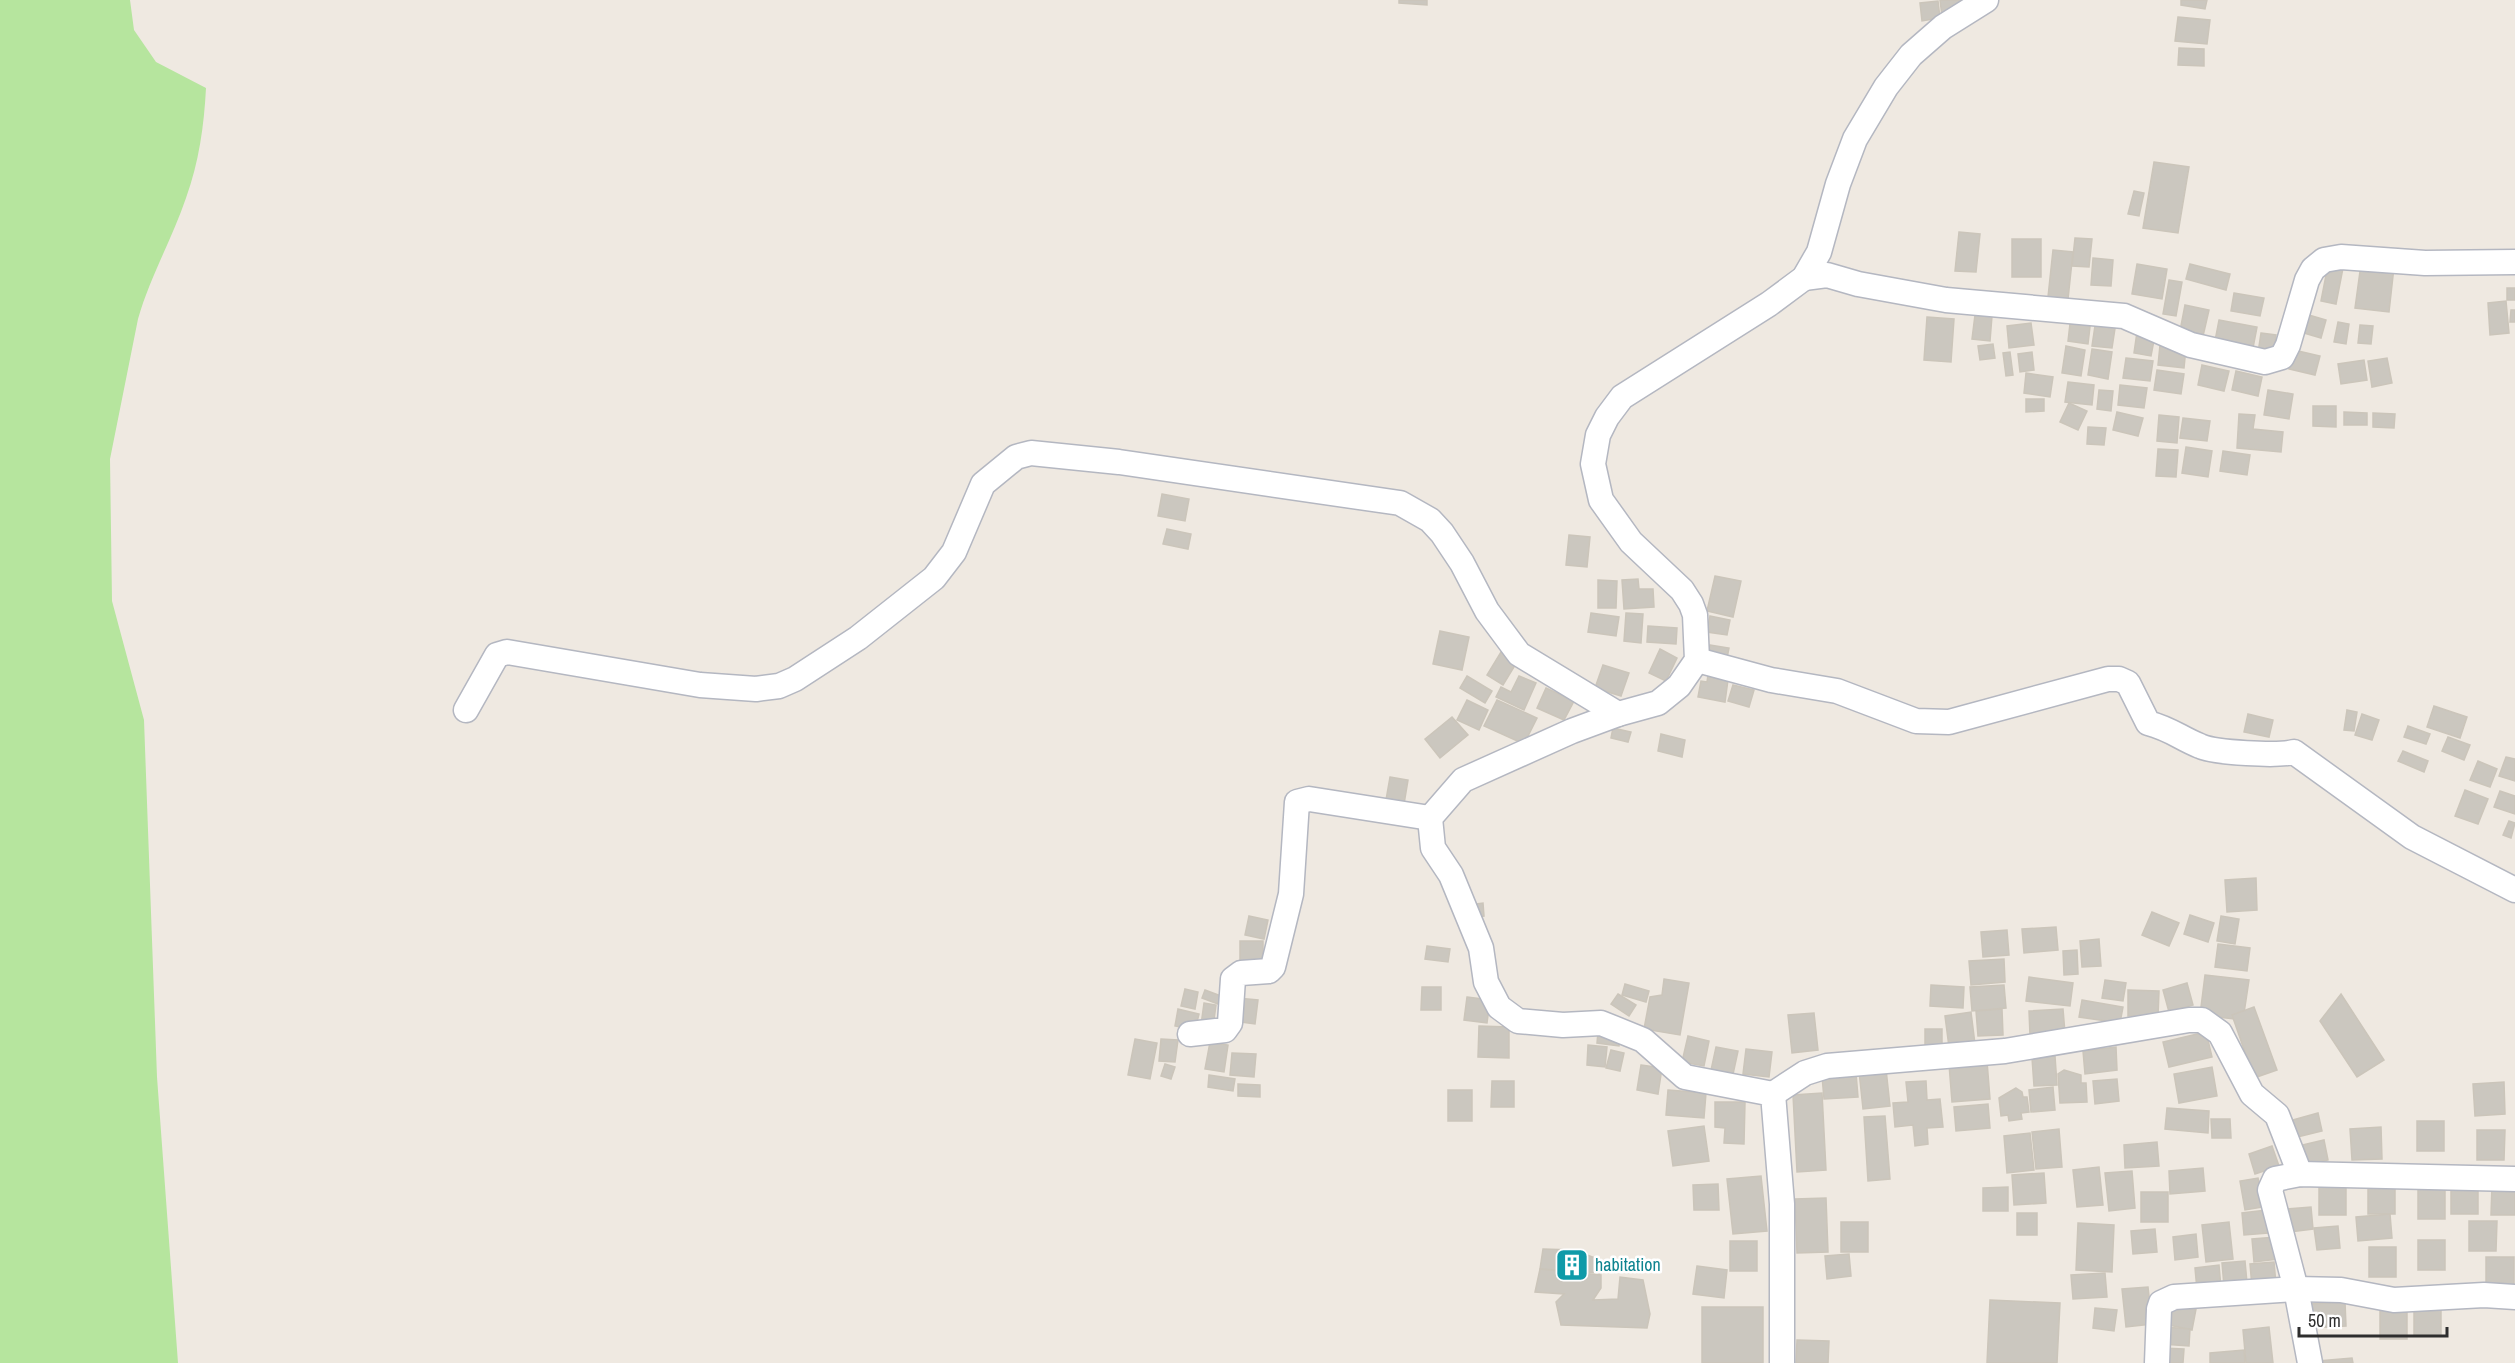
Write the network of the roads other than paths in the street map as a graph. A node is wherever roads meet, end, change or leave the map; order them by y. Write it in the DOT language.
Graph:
graph roads {
  1 [pos="1986,0"];
  2 [pos="2515,262"];
  3 [pos="1804,278"];
  4 [pos="1697,660"];
  5 [pos="466,710"];
  6 [pos="1618,714"];
  7 [pos="1430,818"];
  8 [pos="2515,890"];
  9 [pos="1190,1034"];
  10 [pos="1773,1094"];
  11 [pos="2300,1174"];
  12 [pos="2515,1179"];
  13 [pos="2296,1289"];
  14 [pos="2515,1297"];
  15 [pos="1782,1363"];
  16 [pos="2157,1363"];
  17 [pos="2310,1363"];
  1 -- 3 [label="street"];
  2 -- 3 [label="street"];
  3 -- 4 [label="street"];
  4 -- 6 [label="street"];
  4 -- 8 [label="street"];
  5 -- 6 [label="street"];
  6 -- 7 [label="street"];
  7 -- 9 [label="street"];
  7 -- 10 [label="street"];
  10 -- 11 [label="street"];
  10 -- 15 [label="street"];
  11 -- 12 [label="street"];
  11 -- 13 [label="street"];
  13 -- 14 [label="street"];
  13 -- 16 [label="street"];
  13 -- 17 [label="street"];
}
